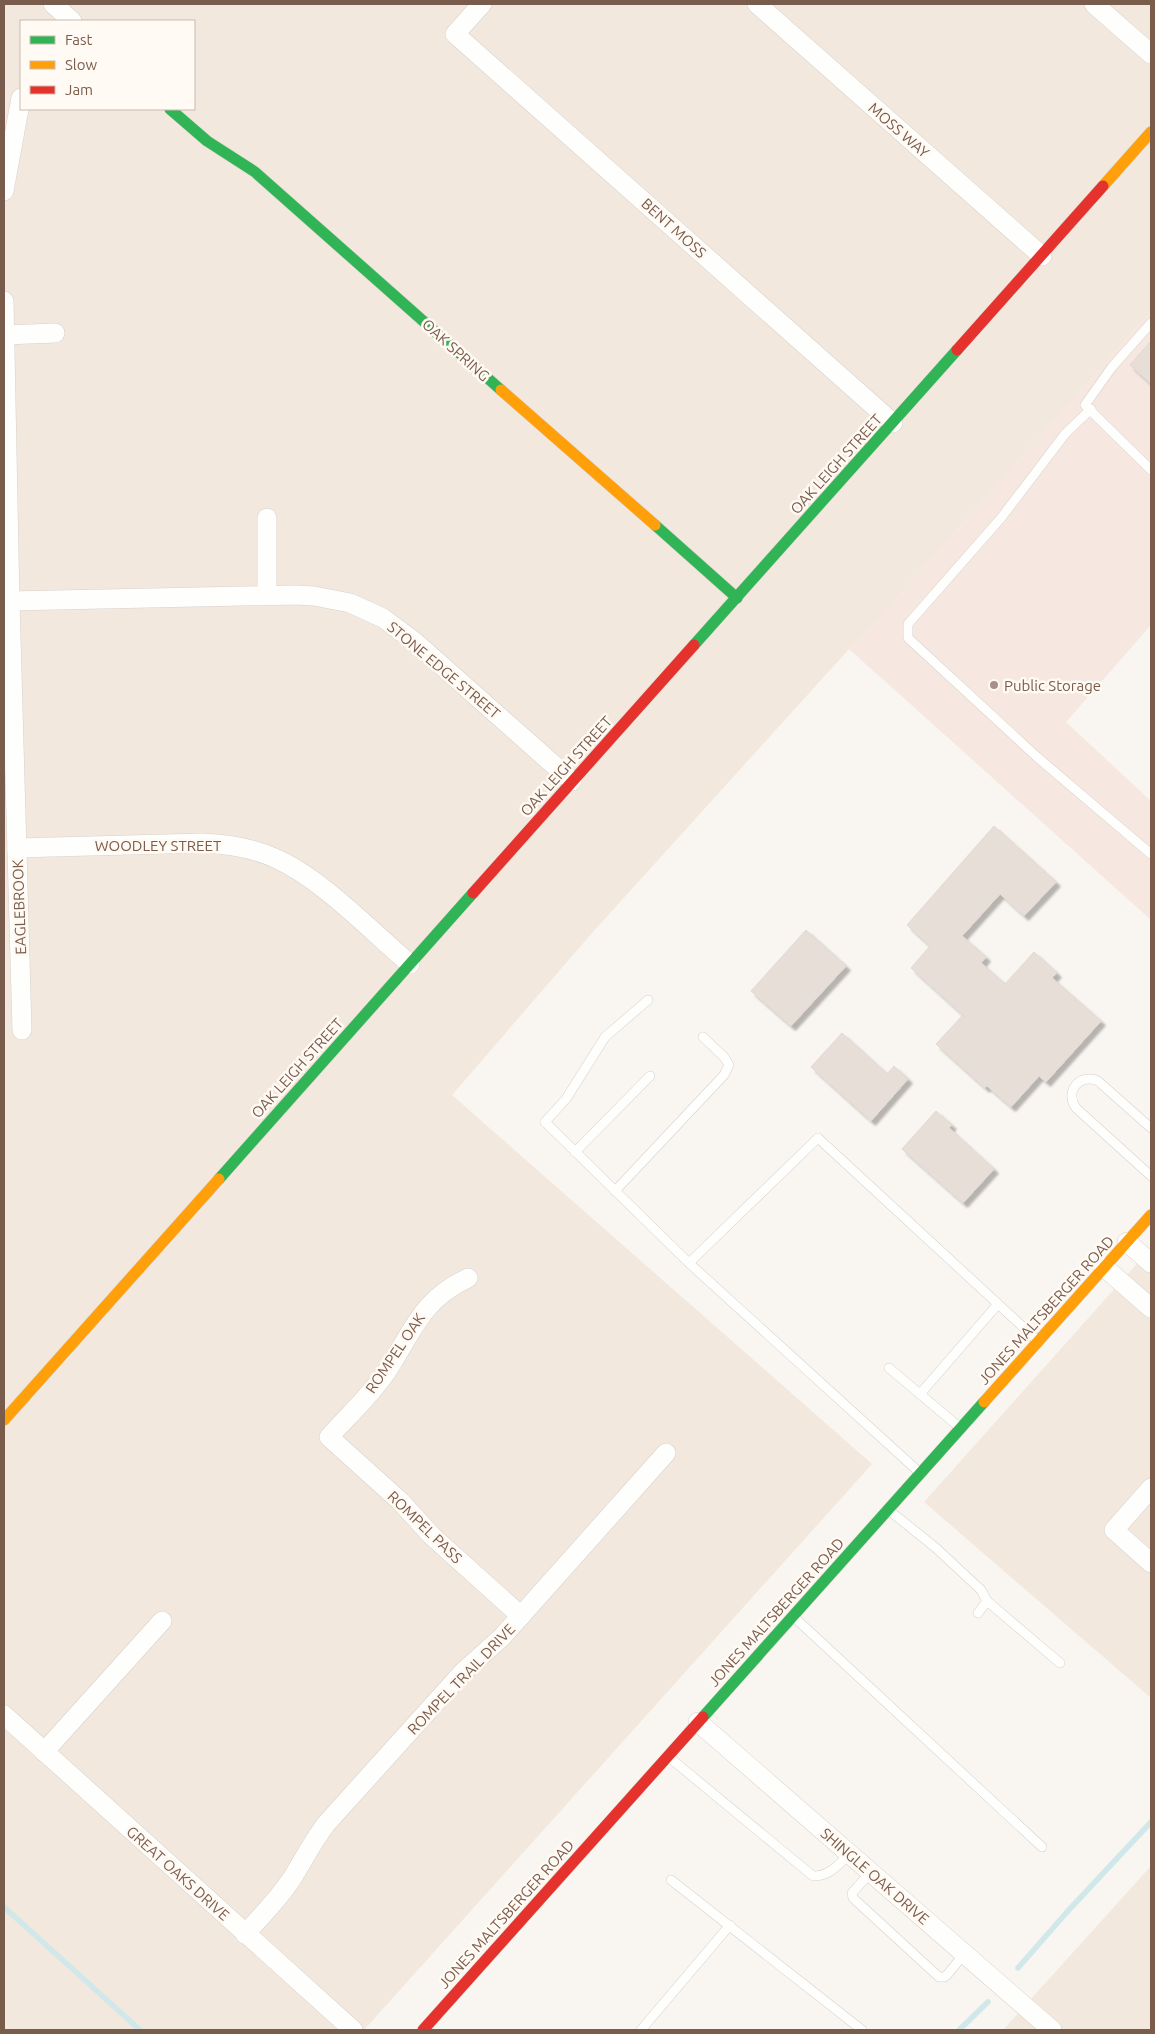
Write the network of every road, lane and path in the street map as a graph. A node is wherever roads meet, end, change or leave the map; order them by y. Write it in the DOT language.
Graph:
graph roads {
  1 [pos="53,4"];
  2 [pos="482,4"];
  3 [pos="757,4"];
  4 [pos="1094,4"];
  5 [pos="70,20"];
  6 [pos="1151,54"];
  7 [pos="20,103"];
  8 [pos="171,110"];
  9 [pos="1151,132"];
  10 [pos="4,191"];
  11 [pos="1042,256"];
  12 [pos="4,301"];
  13 [pos="1151,324"];
  14 [pos="55,333"];
  15 [pos="4,335"];
  16 [pos="1091,410"];
  17 [pos="894,423"];
  18 [pos="1151,470"];
  19 [pos="267,518"];
  20 [pos="267,595"];
  21 [pos="737,598"];
  22 [pos="10,601"];
  23 [pos="572,781"];
  24 [pos="17,848"];
  25 [pos="1151,854"];
  26 [pos="410,964"];
  27 [pos="648,1000"];
  28 [pos="22,1030"];
  29 [pos="703,1037"];
  30 [pos="650,1076"];
  31 [pos="1151,1128"];
  32 [pos="575,1152"];
  33 [pos="1151,1176"];
  34 [pos="614,1190"];
  35 [pos="1151,1214"];
  36 [pos="1127,1242"];
  37 [pos="689,1263"];
  38 [pos="1151,1263"];
  39 [pos="1104,1267"];
  40 [pos="468,1278"];
  41 [pos="998,1304"];
  42 [pos="1151,1308"];
  43 [pos="1038,1341"];
  44 [pos="889,1368"];
  45 [pos="920,1394"];
  46 [pos="5,1415"];
  47 [pos="961,1428"];
  48 [pos="329,1437"];
  49 [pos="666,1453"];
  50 [pos="920,1473"];
  51 [pos="1151,1488"];
  52 [pos="888,1509"];
  53 [pos="1151,1562"];
  54 [pos="987,1601"];
  55 [pos="978,1613"];
  56 [pos="522,1616"];
  57 [pos="792,1616"];
  58 [pos="162,1621"];
  59 [pos="1060,1663"];
  60 [pos="4,1715"];
  61 [pos="698,1722"];
  62 [pos="44,1752"];
  63 [pos="668,1756"];
  64 [pos="1042,1847"];
  65 [pos="849,1854"];
  66 [pos="871,1872"];
  67 [pos="672,1880"];
  68 [pos="730,1925"];
  69 [pos="245,1934"];
  70 [pos="964,1954"];
  71 [pos="353,2030"];
  72 [pos="423,2030"];
  73 [pos="641,2030"];
  74 [pos="862,2030"];
  75 [pos="1052,2030"];
  1 -- 5 [label="street"];
  2 -- 17 [label="street, BENT MOSS"];
  3 -- 11 [label="street, MOSS WAY"];
  4 -- 6 [label="street"];
  7 -- 10 [label="street"];
  8 -- 21 [label="street, OAK SPRING"];
  9 -- 11 [label="street, OAK LEIGH STREET"];
  11 -- 17 [label="street, OAK LEIGH STREET"];
  12 -- 15 [label="street, EAGLEBROOK"];
  13 -- 16 [label="lane"];
  14 -- 15 [label="street"];
  15 -- 22 [label="street, EAGLEBROOK"];
  16 -- 18 [label="lane"];
  16 -- 25 [label="lane"];
  17 -- 21 [label="street, OAK LEIGH STREET"];
  19 -- 20 [label="street"];
  20 -- 22 [label="street, STONE EDGE STREET"];
  20 -- 23 [label="street, STONE EDGE STREET"];
  21 -- 23 [label="street, OAK LEIGH STREET"];
  22 -- 24 [label="street, EAGLEBROOK"];
  23 -- 26 [label="street, OAK LEIGH STREET"];
  24 -- 26 [label="street, WOODLEY STREET"];
  24 -- 28 [label="street, EAGLEBROOK"];
  26 -- 46 [label="street, OAK LEIGH STREET"];
  27 -- 32 [label="lane"];
  29 -- 34 [label="lane"];
  30 -- 32 [label="lane"];
  31 -- 33 [label="lane"];
  32 -- 34 [label="lane"];
  34 -- 37 [label="lane"];
  35 -- 36 [label="street, JONES MALTSBERGER ROAD"];
  36 -- 38 [label="street"];
  36 -- 39 [label="street, JONES MALTSBERGER ROAD"];
  37 -- 41 [label="lane"];
  37 -- 50 [label="lane"];
  39 -- 42 [label="street"];
  39 -- 43 [label="street, JONES MALTSBERGER ROAD"];
  40 -- 48 [label="street, ROMPEL OAK"];
  41 -- 43 [label="lane"];
  41 -- 45 [label="lane"];
  43 -- 47 [label="street, JONES MALTSBERGER ROAD"];
  44 -- 45 [label="lane"];
  45 -- 47 [label="lane"];
  47 -- 50 [label="street, JONES MALTSBERGER ROAD"];
  48 -- 56 [label="street, ROMPEL PASS"];
  49 -- 56 [label="street, ROMPEL TRAIL DRIVE"];
  50 -- 52 [label="street, JONES MALTSBERGER ROAD"];
  51 -- 53 [label="street"];
  52 -- 54 [label="lane"];
  52 -- 57 [label="street, JONES MALTSBERGER ROAD"];
  54 -- 55 [label="lane"];
  54 -- 59 [label="lane"];
  56 -- 69 [label="street, ROMPEL TRAIL DRIVE"];
  57 -- 61 [label="street, JONES MALTSBERGER ROAD"];
  57 -- 64 [label="lane"];
  58 -- 62 [label="street"];
  60 -- 62 [label="street, GREAT OAKS DRIVE"];
  61 -- 63 [label="street, JONES MALTSBERGER ROAD"];
  61 -- 65 [label="street, SHINGLE OAK DRIVE"];
  62 -- 69 [label="street, GREAT OAKS DRIVE"];
  63 -- 65 [label="lane"];
  63 -- 72 [label="street, JONES MALTSBERGER ROAD"];
  65 -- 66 [label="street, SHINGLE OAK DRIVE"];
  66 -- 70 [label="street, SHINGLE OAK DRIVE"];
  66 -- 70 [label="lane"];
  67 -- 68 [label="lane"];
  68 -- 73 [label="lane"];
  68 -- 74 [label="lane"];
  69 -- 71 [label="street, GREAT OAKS DRIVE"];
  70 -- 75 [label="street, SHINGLE OAK DRIVE"];
}
